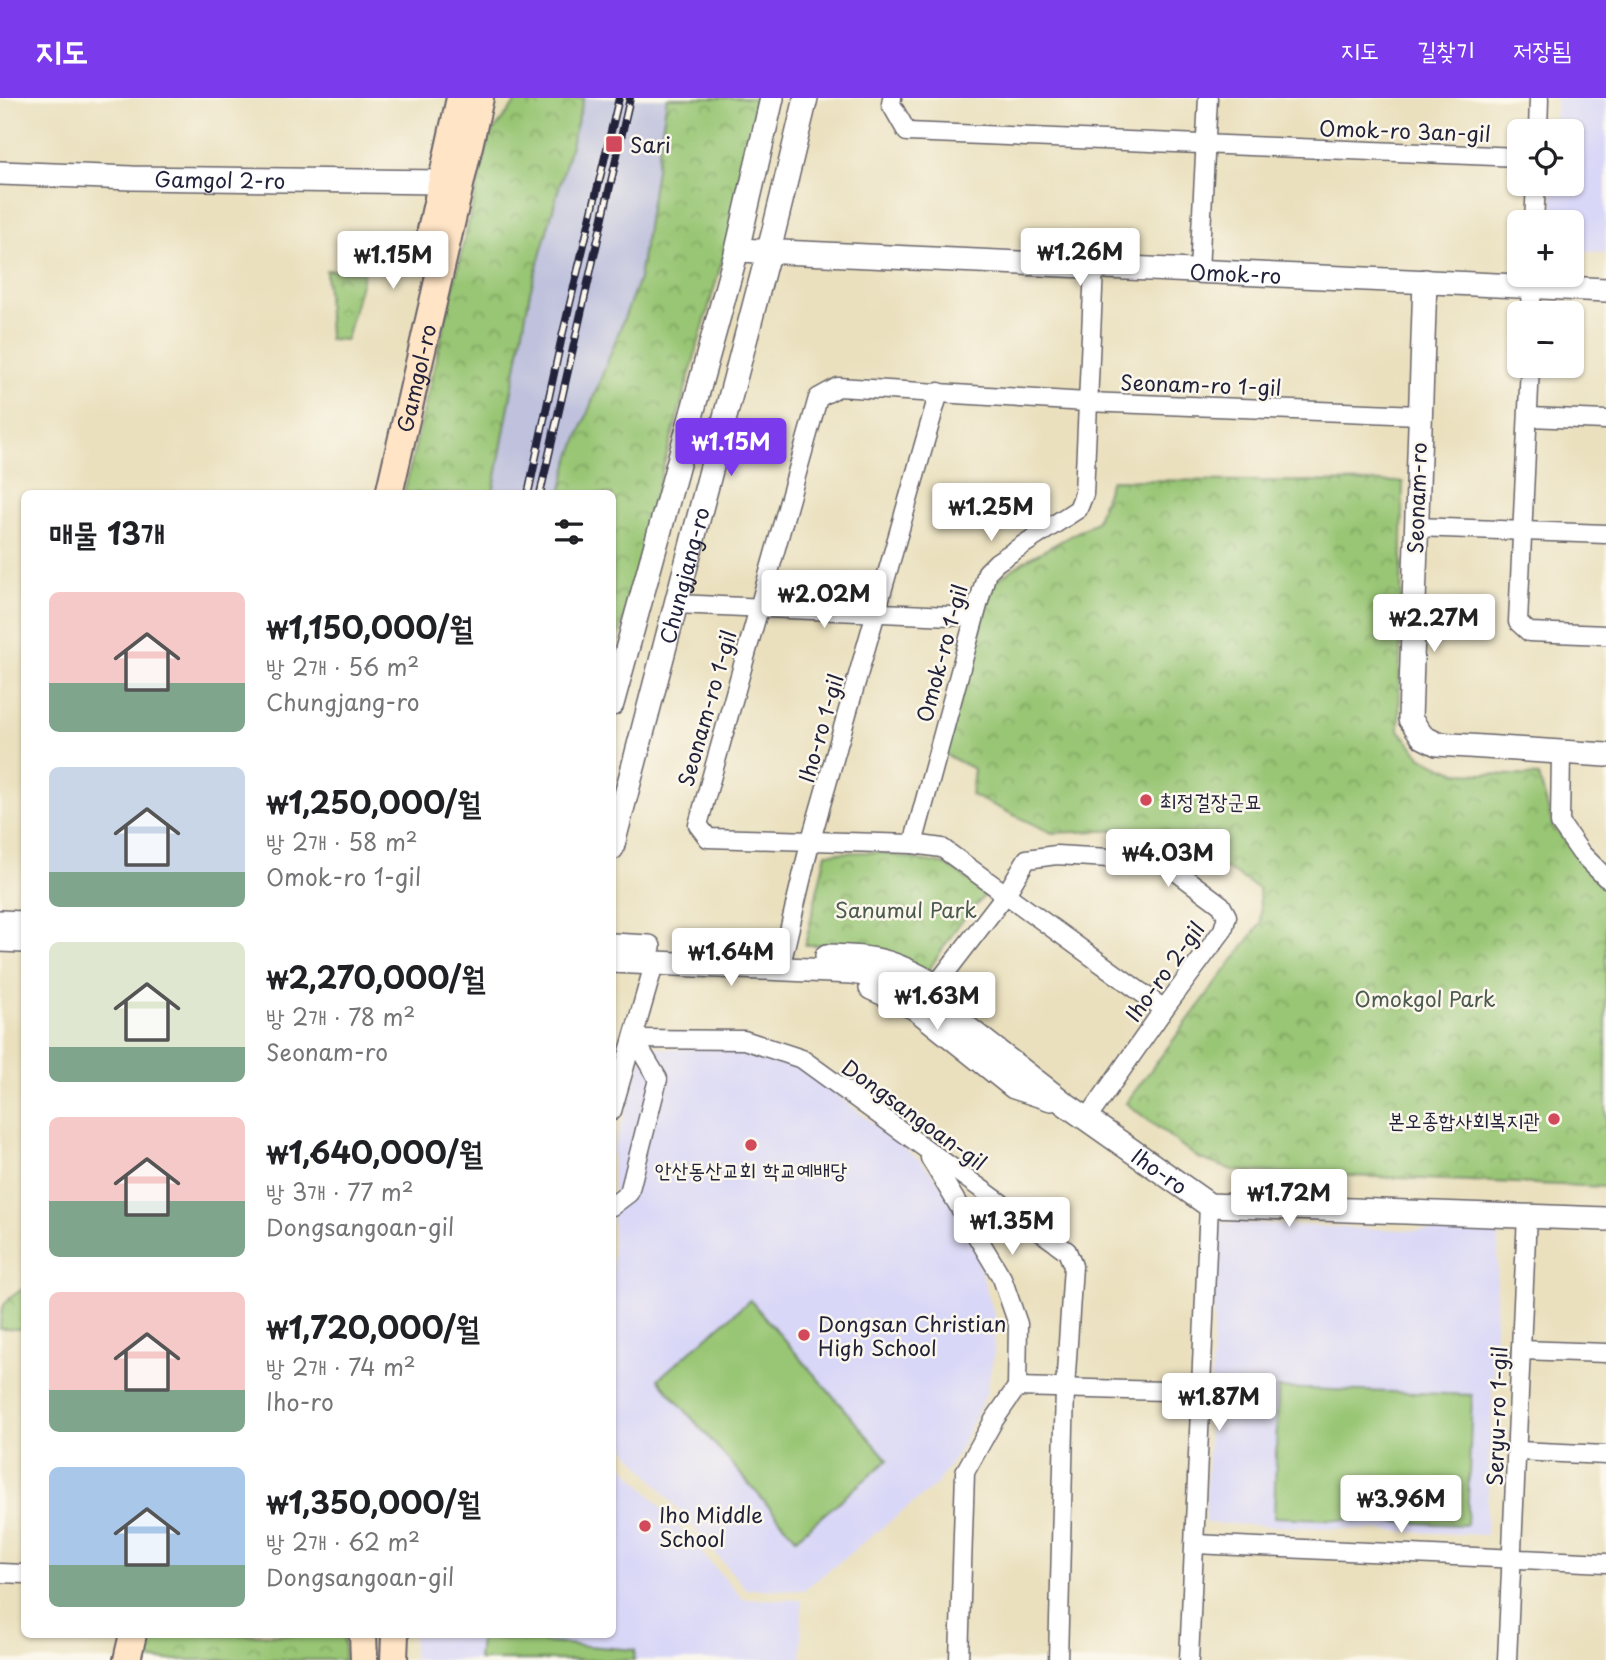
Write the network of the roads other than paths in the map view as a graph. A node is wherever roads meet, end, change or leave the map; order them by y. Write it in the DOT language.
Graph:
graph roads {
  1 [pos="772,98"];
  2 [pos="806,98"];
  3 [pos="892,98"];
  4 [pos="1208,98"];
  5 [pos="1539,98"];
  6 [pos="476,100"];
  7 [pos="1538,119"];
  8 [pos="1206,144"];
  9 [pos="1507,157"];
  10 [pos="0,173"];
  11 [pos="441,183"];
  12 [pos="737,250"];
  13 [pos="767,253"];
  14 [pos="1094,267"];
  15 [pos="1199,271"];
  16 [pos="1425,281"];
  17 [pos="1507,281"];
  18 [pos="1581,287"];
  19 [pos="1606,290"];
  20 [pos="1530,378"];
  21 [pos="939,392"];
  22 [pos="1087,402"];
  23 [pos="1419,415"];
  24 [pos="1529,417"];
  25 [pos="1606,420"];
  26 [pos="374,490"];
  27 [pos="390,490"];
  28 [pos="1415,527"];
  29 [pos="1521,531"];
  30 [pos="1606,534"];
  31 [pos="676,604"];
  32 [pos="758,607"];
  33 [pos="876,614"];
  34 [pos="974,617"];
  35 [pos="1606,635"];
  36 [pos="616,689"];
  37 [pos="1561,754"];
  38 [pos="1606,755"];
  39 [pos="616,833"];
  40 [pos="810,843"];
  41 [pos="913,844"];
  42 [pos="1605,877"];
  43 [pos="1006,894"];
  44 [pos="0,922"];
  45 [pos="21,923"];
  46 [pos="0,940"];
  47 [pos="21,941"];
  48 [pos="616,944"];
  49 [pos="0,953"];
  50 [pos="21,953"];
  51 [pos="783,956"];
  52 [pos="616,961"];
  53 [pos="616,974"];
  54 [pos="651,975"];
  55 [pos="936,985"];
  56 [pos="1164,1009"];
  57 [pos="634,1039"];
  58 [pos="616,1098"];
  59 [pos="1064,1103"];
  60 [pos="1087,1119"];
  61 [pos="926,1151"];
  62 [pos="616,1203"];
  63 [pos="1209,1205"];
  64 [pos="1527,1215"];
  65 [pos="1606,1219"];
  66 [pos="1521,1350"];
  67 [pos="1606,1353"];
  68 [pos="1017,1387"];
  69 [pos="1065,1389"];
  70 [pos="1201,1392"];
  71 [pos="1518,1451"];
  72 [pos="1606,1455"];
  73 [pos="1195,1544"];
  74 [pos="1512,1560"];
  75 [pos="1606,1563"];
  76 [pos="0,1573"];
  77 [pos="21,1574"];
  78 [pos="114,1638"];
  79 [pos="132,1638"];
  80 [pos="363,1638"];
  81 [pos="395,1638"];
  82 [pos="109,1660"];
  83 [pos="127,1660"];
  84 [pos="364,1660"];
  85 [pos="394,1660"];
  86 [pos="959,1660"];
  87 [pos="1058,1660"];
  88 [pos="1189,1660"];
  89 [pos="1507,1660"];
  1 -- 12 [label="street, Chungjang-ro"];
  2 -- 13 [label="street, Chungjang-ro"];
  3 -- 8 [label="street, Omok-ro 3an-gil"];
  4 -- 8 [label="street"];
  5 -- 7 [label="street"];
  6 -- 11 [label="main road, Gamgol-ro"];
  6 -- 27 [label="main road, Gamgol-ro"];
  8 -- 9 [label="street, Omok-ro 3an-gil"];
  8 -- 15 [label="street"];
  10 -- 11 [label="street, Gamgol 2-ro"];
  11 -- 26 [label="main road, Gamgol-ro"];
  12 -- 13 [label="street, Omok-ro"];
  12 -- 36 [label="street, Chungjang-ro"];
  13 -- 14 [label="street, Omok-ro"];
  13 -- 31 [label="street, Chungjang-ro"];
  14 -- 15 [label="street, Omok-ro"];
  14 -- 22 [label="street, Omok-ro 1-gil"];
  15 -- 16 [label="street, Omok-ro"];
  16 -- 17 [label="street, Omok-ro"];
  16 -- 23 [label="street, Seonam-ro"];
  18 -- 19 [label="street, Omok-ro"];
  20 -- 24 [label="street"];
  21 -- 22 [label="street, Seonam-ro 1-gil"];
  21 -- 32 [label="street, Seonam-ro 1-gil"];
  21 -- 33 [label="street, Iho-ro 1-gil"];
  22 -- 23 [label="street, Seonam-ro 1-gil"];
  22 -- 34 [label="street, Omok-ro 1-gil"];
  23 -- 28 [label="street, Seonam-ro"];
  24 -- 25 [label="street"];
  24 -- 29 [label="street"];
  28 -- 29 [label="street"];
  28 -- 37 [label="street, Seonam-ro"];
  29 -- 30 [label="street"];
  29 -- 35 [label="street"];
  31 -- 32 [label="street"];
  31 -- 39 [label="street, Chungjang-ro"];
  32 -- 33 [label="street"];
  32 -- 40 [label="street, Seonam-ro 1-gil"];
  33 -- 34 [label="street"];
  33 -- 40 [label="street, Iho-ro 1-gil"];
  34 -- 41 [label="street, Omok-ro 1-gil"];
  37 -- 38 [label="street, Seonam-ro"];
  37 -- 42 [label="street"];
  40 -- 41 [label="street, Seonam-ro 1-gil"];
  40 -- 51 [label="street, Iho-ro 1-gil"];
  41 -- 43 [label="street, Seonam-ro 1-gil"];
  43 -- 55 [label="street, Iho-ro 2-gil"];
  43 -- 56 [label="street, Seonam-ro 1-gil"];
  43 -- 56 [label="street, Iho-ro 2-gil"];
  44 -- 45 [label="street"];
  46 -- 47 [label="street"];
  48 -- 51 [label="street"];
  49 -- 50 [label="street"];
  51 -- 55 [label="street"];
  52 -- 59 [label="street, Iho-ro"];
  53 -- 54 [label="street"];
  54 -- 57 [label="street"];
  54 -- 59 [label="street"];
  55 -- 59 [label="street"];
  56 -- 60 [label="street, Iho-ro 2-gil"];
  57 -- 58 [label="street"];
  57 -- 61 [label="street, Dongsangoan-gil"];
  57 -- 62 [label="street"];
  59 -- 60 [label="street, Iho-ro"];
  60 -- 63 [label="street, Iho-ro"];
  61 -- 68 [label="street"];
  61 -- 69 [label="street, Dongsangoan-gil"];
  63 -- 64 [label="street, Iho-ro"];
  63 -- 70 [label="street"];
  64 -- 65 [label="street, Iho-ro"];
  64 -- 66 [label="street, Seryu-ro 1-gil"];
  66 -- 67 [label="street"];
  66 -- 71 [label="street, Seryu-ro 1-gil"];
  68 -- 69 [label="street"];
  68 -- 86 [label="street"];
  69 -- 70 [label="street"];
  69 -- 87 [label="street, Dongsangoan-gil"];
  70 -- 73 [label="street"];
  71 -- 72 [label="street"];
  71 -- 74 [label="street, Seryu-ro 1-gil"];
  73 -- 74 [label="street"];
  73 -- 88 [label="street"];
  74 -- 75 [label="street"];
  74 -- 89 [label="street, Seryu-ro 1-gil"];
  76 -- 77 [label="street"];
  78 -- 82 [label="main road"];
  79 -- 83 [label="main road"];
  80 -- 84 [label="main road"];
  81 -- 85 [label="main road"];
}
